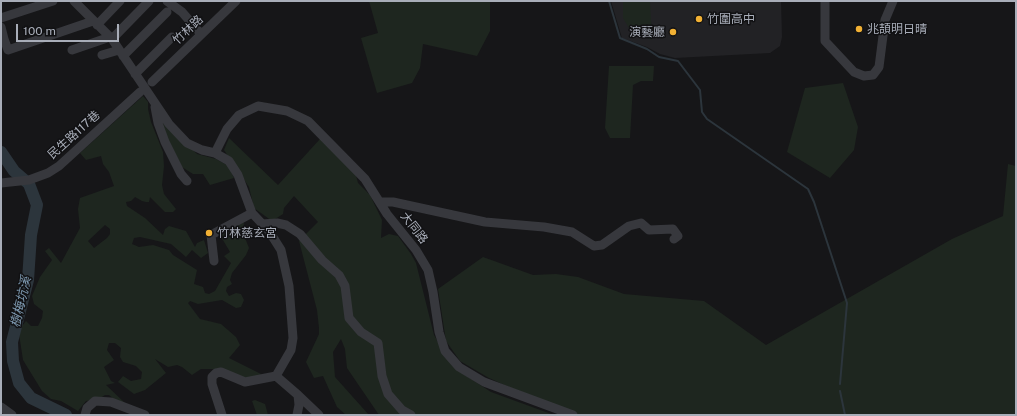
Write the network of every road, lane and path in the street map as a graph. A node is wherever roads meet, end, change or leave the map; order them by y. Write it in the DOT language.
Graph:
graph roads {
  1 [pos="53,1"];
  2 [pos="74,1"];
  3 [pos="120,1"];
  4 [pos="148,1"];
  5 [pos="167,1"];
  6 [pos="236,1"];
  7 [pos="824,1"];
  8 [pos="894,1"];
  9 [pos="167,12"];
  10 [pos="1,18"];
  11 [pos="95,23"];
  12 [pos="1,27"];
  13 [pos="201,34"];
  14 [pos="172,37"];
  15 [pos="111,38"];
  16 [pos="3,40"];
  17 [pos="72,50"];
  18 [pos="121,53"];
  19 [pos="102,55"];
  20 [pos="135,74"];
  21 [pos="153,79"];
  22 [pos="138,93"];
  23 [pos="155,105"];
  24 [pos="215,153"];
  25 [pos="187,181"];
  26 [pos="1,183"];
  27 [pos="380,202"];
  28 [pos="252,213"];
  29 [pos="262,224"];
  30 [pos="674,239"];
  31 [pos="214,261"];
  32 [pos="276,376"];
  33 [pos="298,395"];
  34 [pos="1,407"];
  35 [pos="12,415"];
  36 [pos="85,415"];
  37 [pos="145,415"];
  38 [pos="222,415"];
  39 [pos="297,415"];
  40 [pos="319,415"];
  41 [pos="411,415"];
  42 [pos="573,415"];
  1 -- 10 [label="street"];
  2 -- 11 [label="street"];
  3 -- 11 [label="street"];
  4 -- 15 [label="street"];
  5 -- 13 [label="street"];
  6 -- 13 [label="street, 竹林路"];
  7 -- 8 [label="street"];
  9 -- 18 [label="street"];
  11 -- 15 [label="street"];
  11 -- 16 [label="street"];
  12 -- 16 [label="street"];
  13 -- 21 [label="street, 竹林路"];
  14 -- 20 [label="street"];
  15 -- 17 [label="street"];
  15 -- 18 [label="street"];
  18 -- 19 [label="street"];
  18 -- 20 [label="street"];
  20 -- 23 [label="street"];
  22 -- 26 [label="street, 民生路117巷"];
  23 -- 24 [label="street"];
  23 -- 25 [label="street"];
  24 -- 27 [label="street, 大同路"];
  24 -- 28 [label="street"];
  27 -- 30 [label="street"];
  27 -- 42 [label="street, 大同路"];
  28 -- 29 [label="street"];
  28 -- 31 [label="street"];
  29 -- 32 [label="street"];
  29 -- 41 [label="street"];
  32 -- 33 [label="street"];
  32 -- 38 [label="street"];
  33 -- 39 [label="street"];
  33 -- 40 [label="street"];
  34 -- 35 [label="street"];
  36 -- 37 [label="street"];
}
